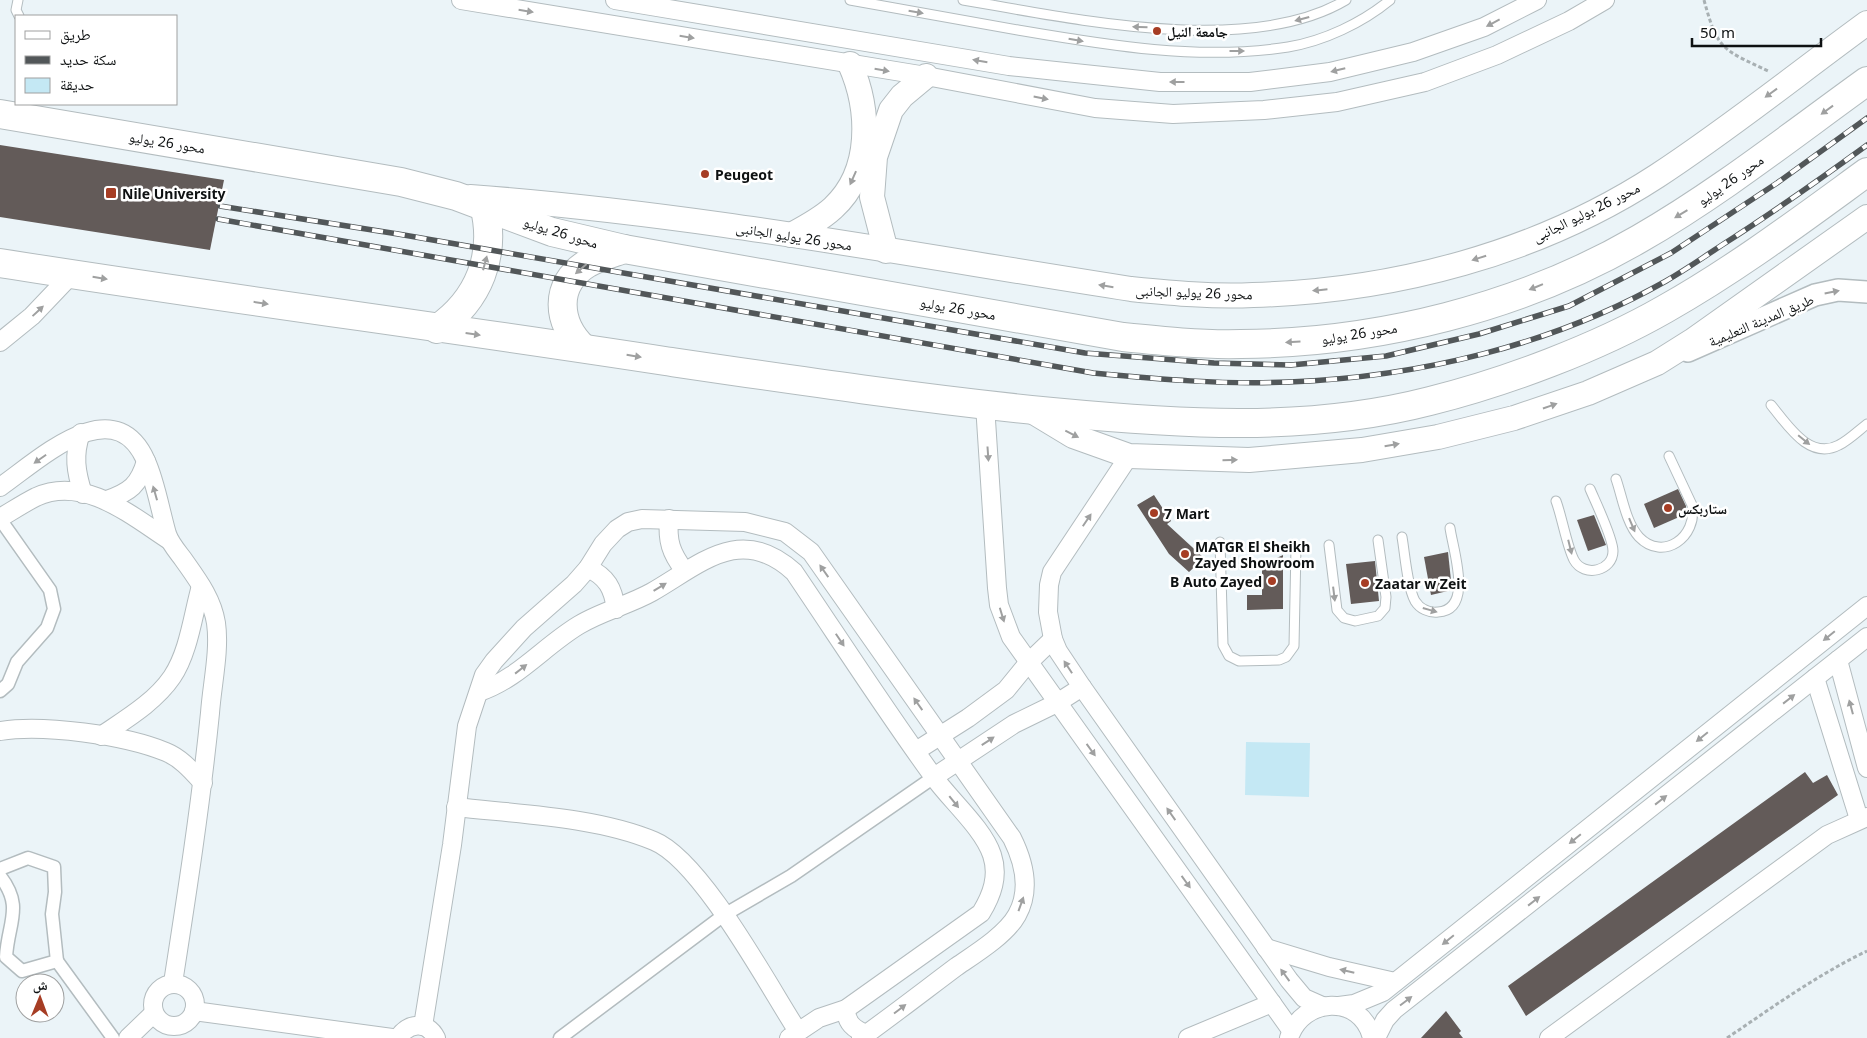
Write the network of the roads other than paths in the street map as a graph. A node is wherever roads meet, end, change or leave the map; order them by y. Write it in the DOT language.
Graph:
graph roads {
  1 [pos="18,0"];
  2 [pos="461,0"];
  3 [pos="615,0"];
  4 [pos="850,0"];
  5 [pos="963,0"];
  6 [pos="1346,0"];
  7 [pos="1390,0"];
  8 [pos="1537,0"];
  9 [pos="1605,0"];
  10 [pos="18,15"];
  11 [pos="1867,23"];
  12 [pos="850,64"];
  13 [pos="926,76"];
  14 [pos="1867,81"];
  15 [pos="0,114"];
  16 [pos="1867,172"];
  17 [pos="456,196"];
  18 [pos="484,205"];
  19 [pos="1867,217"];
  20 [pos="792,235"];
  21 [pos="624,249"];
  22 [pos="886,252"];
  23 [pos="0,263"];
  24 [pos="72,274"];
  25 [pos="1867,292"];
  26 [pos="437,329"];
  27 [pos="0,342"];
  28 [pos="583,348"];
  29 [pos="1658,362"];
  30 [pos="985,405"];
  31 [pos="1771,405"];
  32 [pos="1030,410"];
  33 [pos="1867,424"];
  34 [pos="81,434"];
  35 [pos="1129,456"];
  36 [pos="1668,456"];
  37 [pos="146,461"];
  38 [pos="1616,479"];
  39 [pos="0,487"];
  40 [pos="1590,489"];
  41 [pos="83,494"];
  42 [pos="107,500"];
  43 [pos="1556,501"];
  44 [pos="0,519"];
  45 [pos="669,519"];
  46 [pos="1450,528"];
  47 [pos="1402,537"];
  48 [pos="169,540"];
  49 [pos="1378,540"];
  50 [pos="1220,542"];
  51 [pos="1329,545"];
  52 [pos="1296,547"];
  53 [pos="588,568"];
  54 [pos="684,570"];
  55 [pos="201,586"];
  56 [pos="1867,606"];
  57 [pos="616,608"];
  58 [pos="1867,637"];
  59 [pos="1053,639"];
  60 [pos="1838,660"];
  61 [pos="1028,663"];
  62 [pos="1815,678"];
  63 [pos="1082,687"];
  64 [pos="0,690"];
  65 [pos="479,692"];
  66 [pos="1057,703"];
  67 [pos="0,731"];
  68 [pos="101,736"];
  69 [pos="940,736"];
  70 [pos="916,751"];
  71 [pos="958,761"];
  72 [pos="1867,768"];
  73 [pos="934,777"];
  74 [pos="203,783"];
  75 [pos="456,807"];
  76 [pos="1863,818"];
  77 [pos="0,869"];
  78 [pos="0,876"];
  79 [pos="724,915"];
  80 [pos="1266,948"];
  81 [pos="57,962"];
  82 [pos="1395,982"];
  83 [pos="173,983"];
  84 [pos="1272,1003"];
  85 [pos="1330,1006"];
  86 [pos="846,1009"];
  87 [pos="194,1011"];
  88 [pos="154,1013"];
  89 [pos="423,1026"];
  90 [pos="793,1034"];
  91 [pos="1290,1034"];
  92 [pos="863,1036"];
  93 [pos="113,1038"];
  94 [pos="128,1038"];
  95 [pos="392,1038"];
  96 [pos="398,1038"];
  97 [pos="436,1038"];
  98 [pos="560,1038"];
  99 [pos="1188,1038"];
  100 [pos="1372,1038"];
  101 [pos="1376,1038"];
  102 [pos="1549,1038"];
  1 -- 10 [label="lane"];
  2 -- 12 [label="street, one-way"];
  8 -- 3 [label="street, one-way"];
  4 -- 7 [label="lane, one-way"];
  6 -- 5 [label="lane, one-way"];
  13 -- 9 [label="street, one-way"];
  11 -- 22 [label="main road, محور 26 يوليو الجانبى, one-way"];
  12 -- 13 [label="street, one-way"];
  12 -- 20 [label="main road, one-way"];
  13 -- 22 [label="main road"];
  14 -- 21 [label="highway, محور 26 يوليو, one-way"];
  15 -- 17 [label="highway, محور 26 يوليو"];
  16 -- 32 [label="highway"];
  17 -- 18 [label="highway, محور 26 يوليو"];
  17 -- 20 [label="main road, محور 26 يوليو الجانبى"];
  18 -- 21 [label="highway, محور 26 يوليو"];
  26 -- 18 [label="highway, one-way"];
  19 -- 29 [label="main road"];
  20 -- 22 [label="main road, محور 26 يوليو الجانبى"];
  21 -- 28 [label="highway, one-way"];
  23 -- 24 [label="highway"];
  24 -- 26 [label="highway, one-way"];
  27 -- 24 [label="street, one-way"];
  29 -- 25 [label="street, طريق المدينة التعليمية, one-way"];
  26 -- 28 [label="highway, one-way"];
  28 -- 30 [label="highway, one-way"];
  35 -- 29 [label="main road, one-way"];
  30 -- 32 [label="highway"];
  30 -- 61 [label="street, one-way"];
  31 -- 33 [label="lane, one-way"];
  32 -- 35 [label="main road, one-way"];
  34 -- 37 [label="street"];
  34 -- 39 [label="street, one-way"];
  34 -- 41 [label="street"];
  59 -- 35 [label="street, one-way"];
  38 -- 36 [label="lane, one-way"];
  37 -- 42 [label="street"];
  48 -- 37 [label="street, one-way"];
  43 -- 40 [label="lane, one-way"];
  41 -- 42 [label="street"];
  41 -- 44 [label="street"];
  42 -- 48 [label="street"];
  44 -- 64 [label="street"];
  45 -- 53 [label="street"];
  45 -- 54 [label="street"];
  69 -- 45 [label="street, one-way"];
  47 -- 46 [label="lane, one-way"];
  48 -- 55 [label="street"];
  51 -- 49 [label="lane, one-way"];
  50 -- 52 [label="lane"];
  53 -- 57 [label="street"];
  53 -- 65 [label="street"];
  57 -- 54 [label="street, one-way"];
  54 -- 70 [label="street, one-way"];
  55 -- 68 [label="street"];
  55 -- 74 [label="street"];
  56 -- 82 [label="street, one-way"];
  65 -- 57 [label="street, one-way"];
  58 -- 60 [label="street"];
  59 -- 61 [label="street"];
  63 -- 59 [label="street, one-way"];
  60 -- 62 [label="street"];
  72 -- 60 [label="street, one-way"];
  61 -- 66 [label="street"];
  61 -- 69 [label="street"];
  62 -- 76 [label="street"];
  101 -- 62 [label="street, one-way"];
  63 -- 66 [label="street"];
  80 -- 63 [label="street, one-way"];
  65 -- 75 [label="street"];
  71 -- 66 [label="street, one-way"];
  66 -- 84 [label="street, one-way"];
  67 -- 68 [label="street"];
  68 -- 74 [label="street"];
  69 -- 70 [label="street"];
  69 -- 71 [label="street"];
  70 -- 73 [label="street"];
  71 -- 73 [label="street"];
  92 -- 71 [label="street, one-way"];
  73 -- 79 [label="street"];
  73 -- 86 [label="street, one-way"];
  74 -- 83 [label="street"];
  75 -- 79 [label="street"];
  75 -- 89 [label="street"];
  76 -- 102 [label="street"];
  77 -- 81 [label="street"];
  78 -- 81 [label="street"];
  79 -- 90 [label="street"];
  79 -- 98 [label="street"];
  82 -- 80 [label="street, one-way"];
  85 -- 80 [label="street, one-way"];
  81 -- 93 [label="street"];
  82 -- 85 [label="street"];
  83 -- 87 [label="street"];
  83 -- 88 [label="street"];
  84 -- 91 [label="street"];
  84 -- 99 [label="street"];
  85 -- 91 [label="street"];
  85 -- 100 [label="street"];
  86 -- 90 [label="street"];
  86 -- 92 [label="street"];
  87 -- 88 [label="street"];
  87 -- 95 [label="street"];
  88 -- 94 [label="street"];
  89 -- 96 [label="street"];
  89 -- 97 [label="street"];
}
